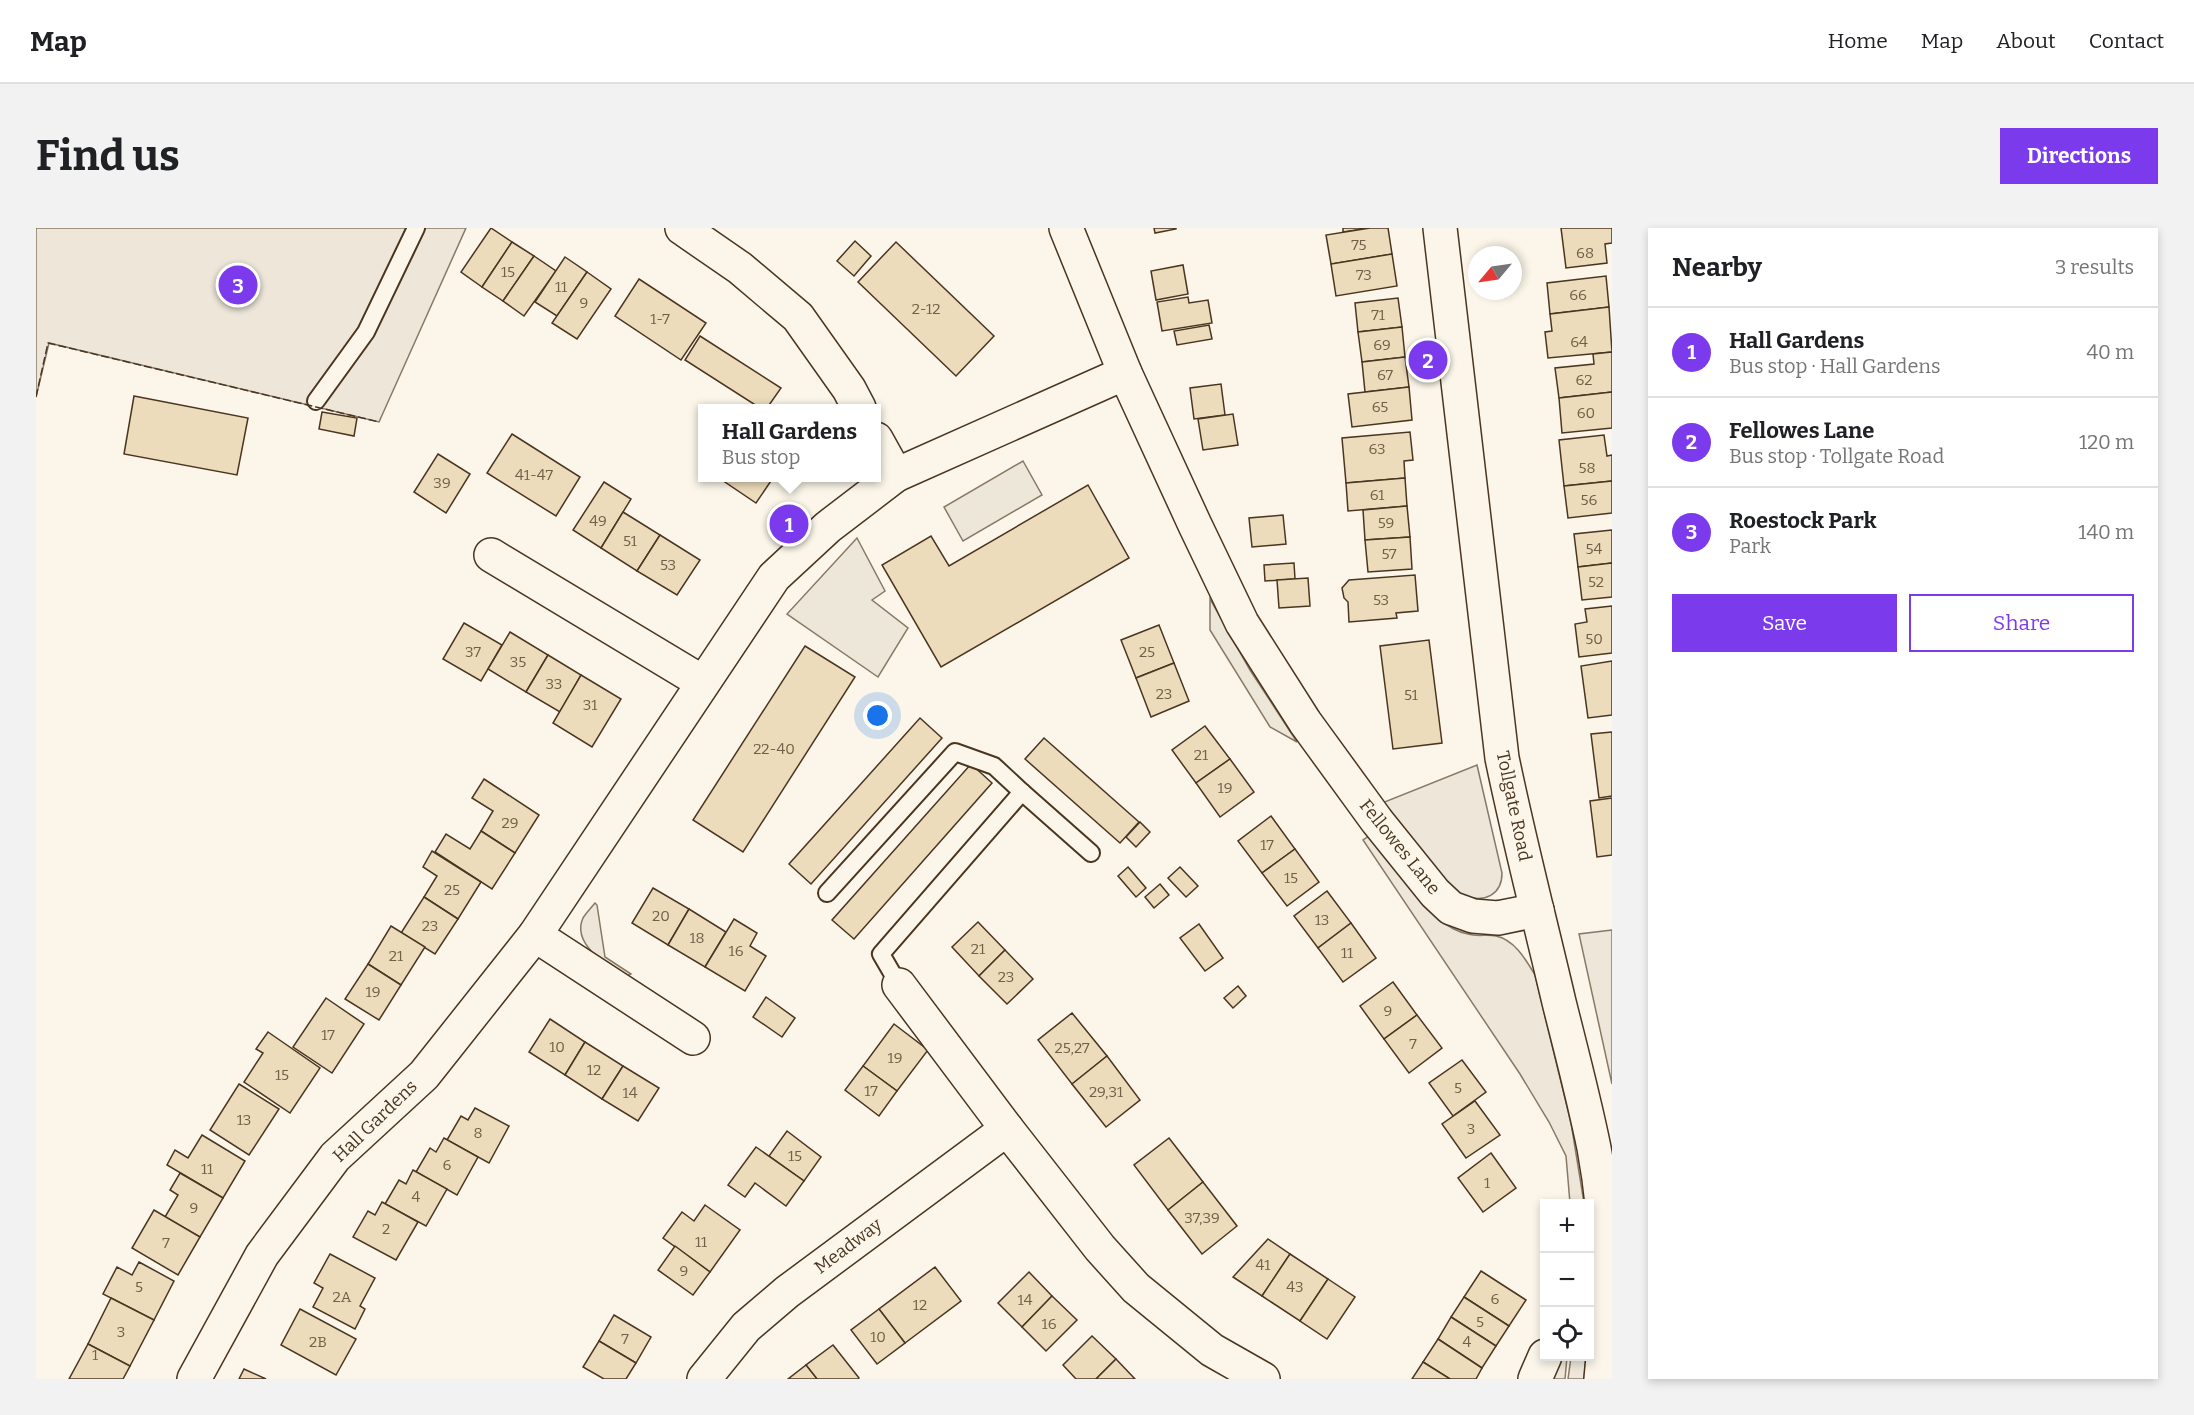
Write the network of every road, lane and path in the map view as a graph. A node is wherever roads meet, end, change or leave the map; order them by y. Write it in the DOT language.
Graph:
graph roads {
  1 [pos="416,228"];
  2 [pos="682,228"];
  3 [pos="1066,228"];
  4 [pos="1440,228"];
  5 [pos="1125,373"];
  6 [pos="316,401"];
  7 [pos="857,404"];
  8 [pos="881,448"];
  9 [pos="896,476"];
  10 [pos="491,555"];
  11 [pos="702,682"];
  12 [pos="1022,792"];
  13 [pos="1091,853"];
  14 [pos="827,893"];
  15 [pos="1537,910"];
  16 [pos="535,935"];
  17 [pos="899,985"];
  18 [pos="693,1038"];
  19 [pos="1007,1129"];
  20 [pos="1543,1361"];
  21 [pos="194,1379"];
  22 [pos="704,1379"];
  23 [pos="1263,1379"];
  24 [pos="1535,1379"];
  25 [pos="1601,1379"];
  1 -- 6 [label="lane"];
  2 -- 7 [label="street"];
  3 -- 5 [label="street, Fellowes Lane"];
  4 -- 15 [label="street, Tollgate Road"];
  5 -- 9 [label="street, Hall Gardens"];
  5 -- 15 [label="street, Fellowes Lane"];
  8 -- 9 [label="street"];
  9 -- 11 [label="street, Hall Gardens"];
  10 -- 11 [label="street"];
  11 -- 16 [label="street, Hall Gardens"];
  12 -- 13 [label="lane"];
  12 -- 14 [label="lane"];
  12 -- 17 [label="lane"];
  15 -- 25 [label="street, Tollgate Road"];
  16 -- 18 [label="street"];
  16 -- 21 [label="street, Hall Gardens"];
  17 -- 19 [label="street"];
  19 -- 22 [label="street, Meadway"];
  19 -- 23 [label="street"];
  20 -- 24 [label="street"];
}
